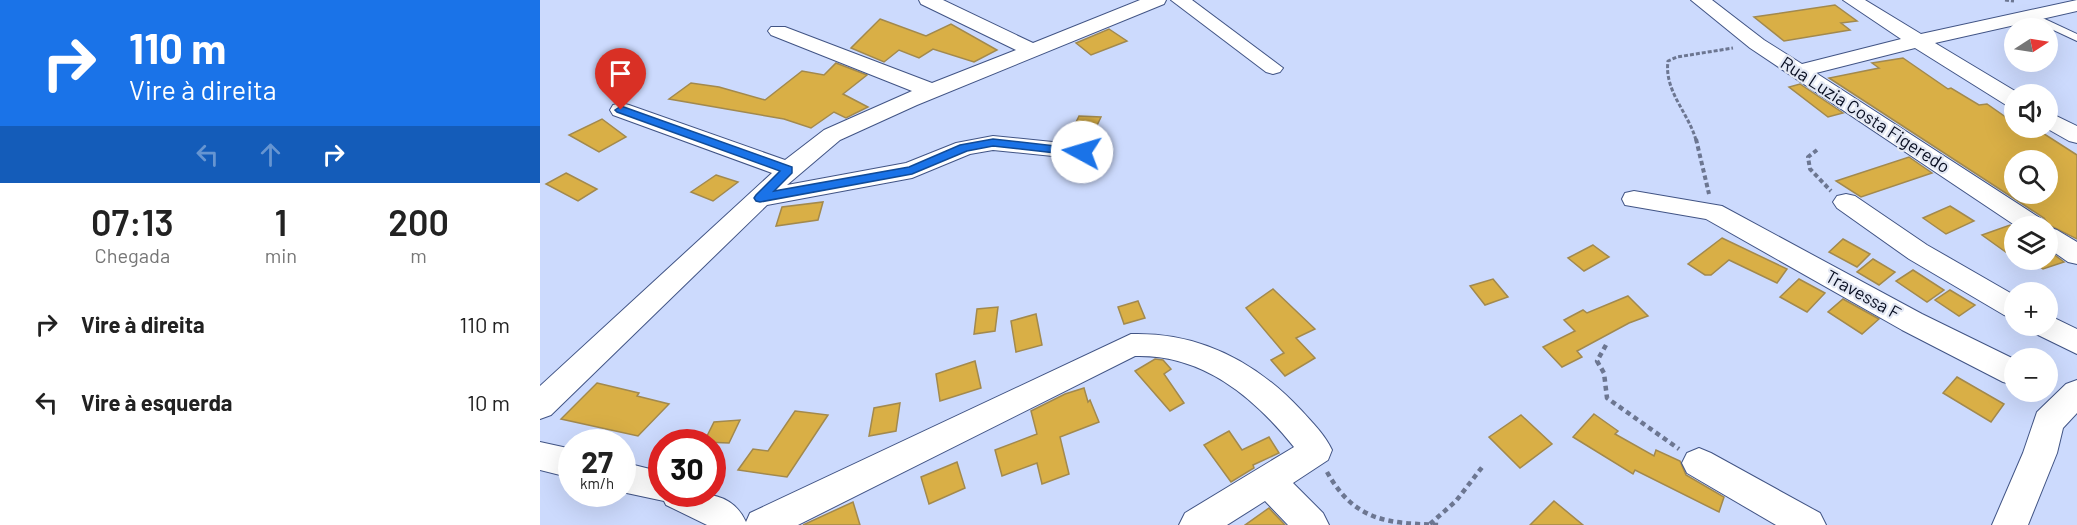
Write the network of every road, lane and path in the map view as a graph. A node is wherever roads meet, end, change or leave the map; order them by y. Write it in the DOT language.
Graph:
graph roads {
  1 [pos="928,0"];
  2 [pos="1157,0"];
  3 [pos="1180,0"];
  4 [pos="1700,0"];
  5 [pos="1852,0"];
  6 [pos="2077,5"];
  7 [pos="2031,16"];
  8 [pos="778,31"];
  9 [pos="2077,38"];
  10 [pos="1917,41"];
  11 [pos="1757,45"];
  12 [pos="1032,50"];
  13 [pos="1273,68"];
  14 [pos="1799,71"];
  15 [pos="932,91"];
  16 [pos="2004,94"];
  17 [pos="621,110"];
  18 [pos="2058,125"];
  19 [pos="2077,136"];
  20 [pos="1818,150"];
  21 [pos="1082,152"];
  22 [pos="788,170"];
  23 [pos="760,198"];
  24 [pos="1634,199"];
  25 [pos="1846,202"];
  26 [pos="1713,212"];
  27 [pos="2019,216"];
  28 [pos="2058,243"];
  29 [pos="2077,255"];
  30 [pos="2004,302"];
  31 [pos="2058,333"];
  32 [pos="2077,343"];
  33 [pos="1606,345"];
  34 [pos="2004,368"];
  35 [pos="2064,394"];
  36 [pos="540,406"];
  37 [pos="1316,450"];
  38 [pos="540,456"];
  39 [pos="558,460"];
  40 [pos="1700,463"];
  41 [pos="1483,466"];
  42 [pos="1267,479"];
  43 [pos="706,507"];
  44 [pos="1429,524"];
  45 [pos="729,525"];
  46 [pos="762,525"];
  47 [pos="1197,525"];
  48 [pos="1311,525"];
  49 [pos="1438,525"];
  50 [pos="1808,525"];
  51 [pos="2010,525"];
  1 -- 12 [label="street"];
  2 -- 12 [label="street"];
  3 -- 13 [label="street"];
  4 -- 11 [label="street, Rua Luzia Costa Figeredo"];
  5 -- 10 [label="street"];
  6 -- 7 [label="street"];
  7 -- 9 [label="lane"];
  7 -- 10 [label="street"];
  8 -- 15 [label="street"];
  10 -- 14 [label="street"];
  10 -- 16 [label="street"];
  11 -- 14 [label="street, Rua Luzia Costa Figeredo"];
  11 -- 26 [label="path"];
  12 -- 15 [label="street"];
  14 -- 27 [label="street, Rua Luzia Costa Figeredo"];
  15 -- 22 [label="street"];
  17 -- 22 [label="street"];
  18 -- 19 [label="street"];
  20 -- 25 [label="path"];
  21 -- 23 [label="street"];
  22 -- 23 [label="street"];
  23 -- 36 [label="street"];
  24 -- 26 [label="street, Travessa F"];
  25 -- 30 [label="street"];
  26 -- 34 [label="street, Travessa F"];
  28 -- 29 [label="street"];
  31 -- 32 [label="street"];
  33 -- 40 [label="path"];
  35 -- 51 [label="street"];
  37 -- 42 [label="street"];
  37 -- 44 [label="path"];
  37 -- 46 [label="street"];
  38 -- 39 [label="street"];
  40 -- 50 [label="street"];
  41 -- 44 [label="path"];
  42 -- 47 [label="street"];
  42 -- 48 [label="street"];
  43 -- 45 [label="street"];
  44 -- 49 [label="path"];
}
